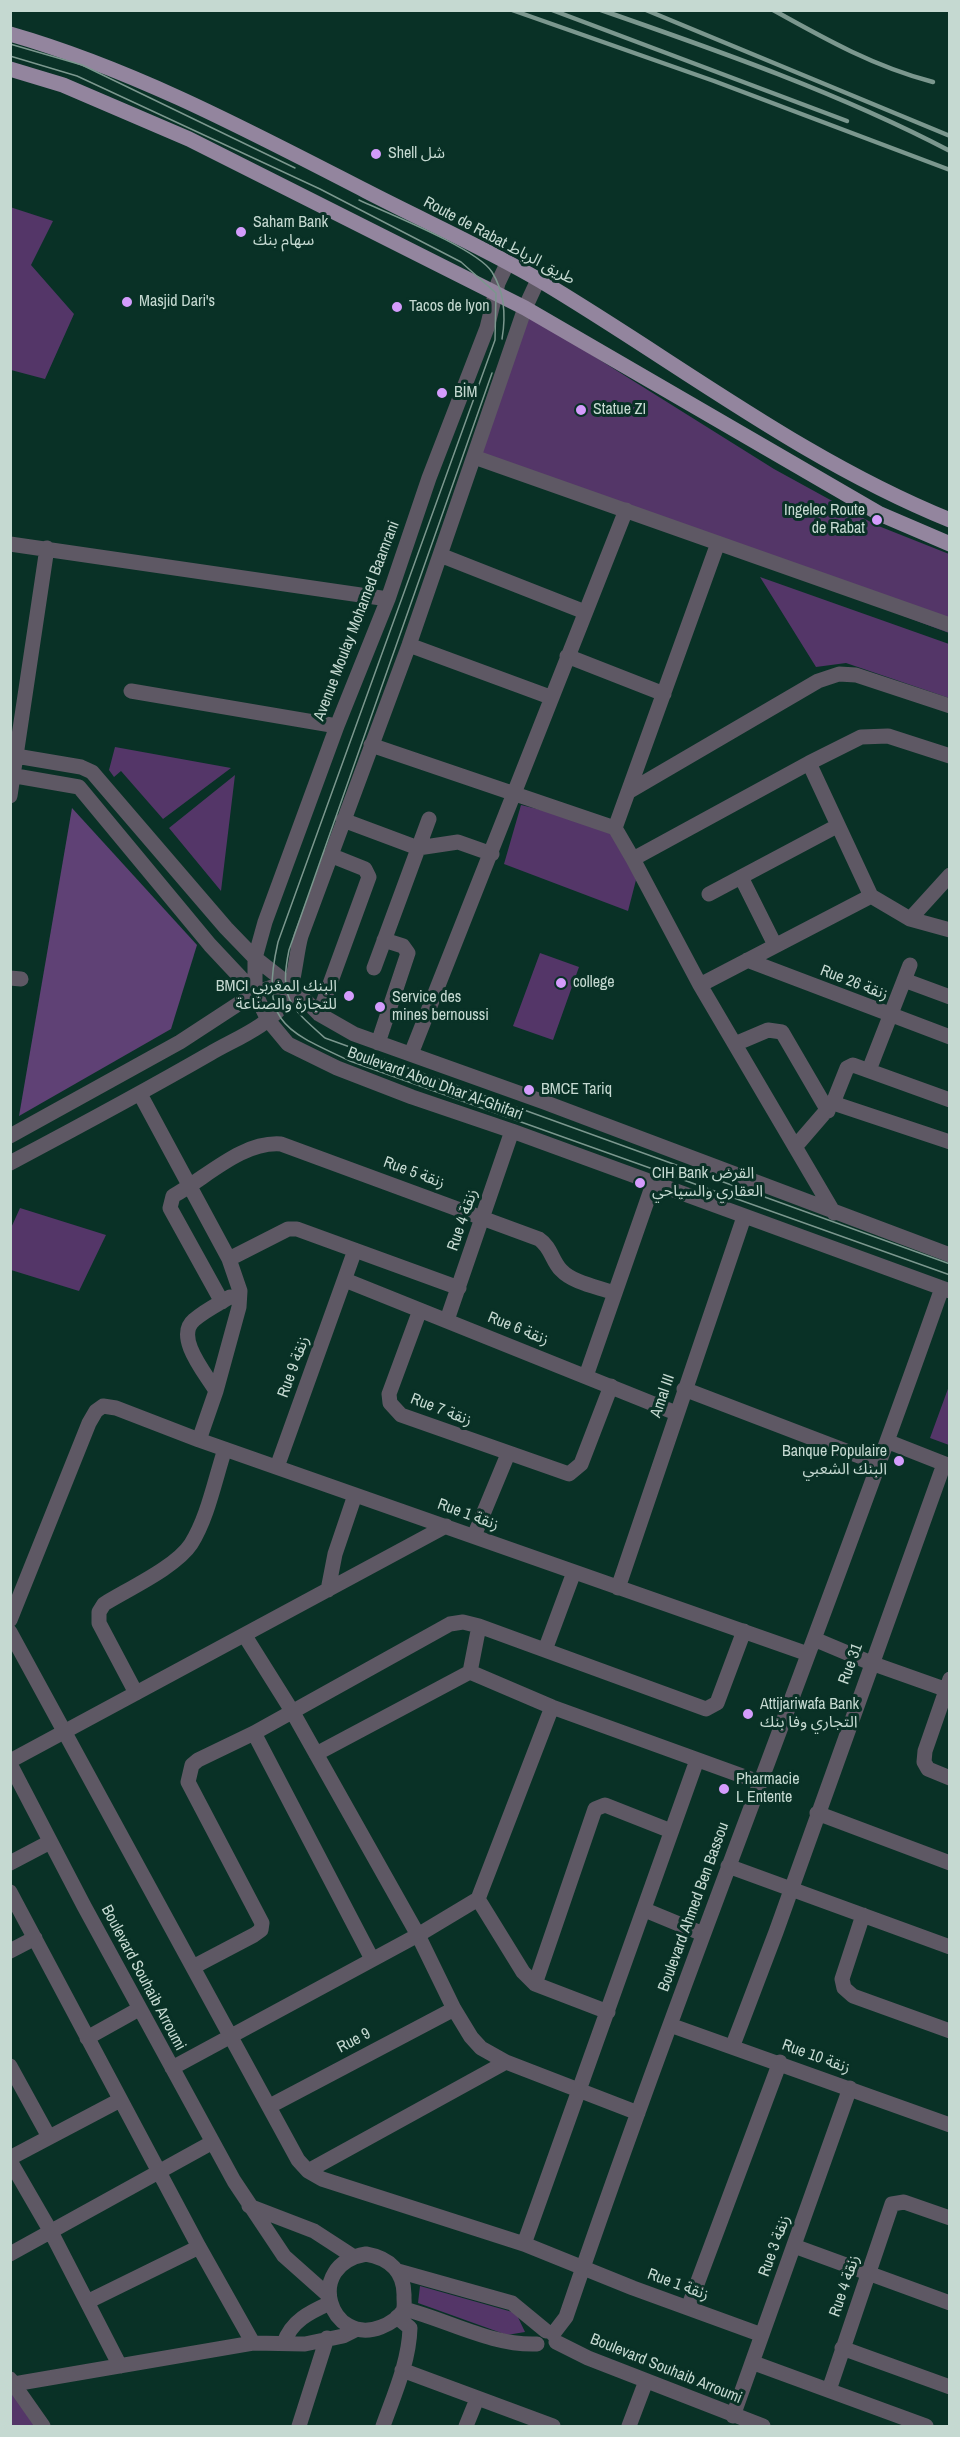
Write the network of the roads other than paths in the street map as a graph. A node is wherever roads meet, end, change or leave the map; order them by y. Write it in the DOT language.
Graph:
graph roads {
  1 [pos="10,34"];
  2 [pos="10,69"];
  3 [pos="507,264"];
  4 [pos="538,280"];
  5 [pos="496,293"];
  6 [pos="525,308"];
  7 [pos="474,457"];
  8 [pos="626,510"];
  9 [pos="950,520"];
  10 [pos="718,543"];
  11 [pos="10,544"];
  12 [pos="950,544"];
  13 [pos="47,548"];
  14 [pos="440,555"];
  15 [pos="388,599"];
  16 [pos="585,612"];
  17 [pos="950,625"];
  18 [pos="409,645"];
  19 [pos="567,656"];
  20 [pos="131,691"];
  21 [pos="664,694"];
  22 [pos="550,698"];
  23 [pos="950,706"];
  24 [pos="337,726"];
  25 [pos="371,745"];
  26 [pos="14,755"];
  27 [pos="950,756"];
  28 [pos="809,763"];
  29 [pos="12,775"];
  30 [pos="628,792"];
  31 [pos="514,795"];
  32 [pos="10,796"];
  33 [pos="429,819"];
  34 [pos="343,820"];
  35 [pos="837,826"];
  36 [pos="615,828"];
  37 [pos="418,848"];
  38 [pos="492,854"];
  39 [pos="330,855"];
  40 [pos="633,859"];
  41 [pos="950,875"];
  42 [pos="741,877"];
  43 [pos="709,894"];
  44 [pos="871,896"];
  45 [pos="910,919"];
  46 [pos="950,930"];
  47 [pos="384,940"];
  48 [pos="775,945"];
  49 [pos="255,958"];
  50 [pos="747,960"];
  51 [pos="910,965"];
  52 [pos="374,968"];
  53 [pos="903,980"];
  54 [pos="700,985"];
  55 [pos="292,987"];
  56 [pos="255,993"];
  57 [pos="950,997"];
  58 [pos="319,1014"];
  59 [pos="889,1016"];
  60 [pos="268,1020"];
  61 [pos="950,1037"];
  62 [pos="378,1043"];
  63 [pos="735,1044"];
  64 [pos="411,1054"];
  65 [pos="869,1070"];
  66 [pos="140,1094"];
  67 [pos="950,1100"];
  68 [pos="830,1107"];
  69 [pos="512,1131"];
  70 [pos="10,1136"];
  71 [pos="950,1142"];
  72 [pos="795,1146"];
  73 [pos="10,1163"];
  74 [pos="653,1184"];
  75 [pos="190,1186"];
  76 [pos="834,1213"];
  77 [pos="744,1217"];
  78 [pos="483,1218"];
  79 [pos="355,1250"];
  80 [pos="950,1255"];
  81 [pos="229,1259"];
  82 [pos="345,1280"];
  83 [pos="459,1288"];
  84 [pos="946,1289"];
  85 [pos="240,1291"];
  86 [pos="614,1293"];
  87 [pos="222,1302"];
  88 [pos="420,1310"];
  89 [pos="447,1320"];
  90 [pos="586,1376"];
  91 [pos="611,1386"];
  92 [pos="684,1389"];
  93 [pos="216,1391"];
  94 [pos="676,1413"];
  95 [pos="199,1440"];
  96 [pos="889,1442"];
  97 [pos="225,1449"];
  98 [pos="508,1454"];
  99 [pos="880,1464"];
  100 [pos="946,1465"];
  101 [pos="277,1467"];
  102 [pos="356,1495"];
  103 [pos="446,1526"];
  104 [pos="474,1536"];
  105 [pos="574,1572"];
  106 [pos="618,1588"];
  107 [pos="328,1590"];
  108 [pos="10,1620"];
  109 [pos="479,1626"];
  110 [pos="744,1631"];
  111 [pos="10,1632"];
  112 [pos="245,1636"];
  113 [pos="814,1639"];
  114 [pos="545,1650"];
  115 [pos="808,1654"];
  116 [pos="871,1663"];
  117 [pos="470,1672"];
  118 [pos="948,1686"];
  119 [pos="136,1693"];
  120 [pos="552,1707"];
  121 [pos="292,1711"];
  122 [pos="66,1731"];
  123 [pos="254,1734"];
  124 [pos="316,1754"];
  125 [pos="697,1760"];
  126 [pos="10,1762"];
  127 [pos="950,1778"];
  128 [pos="759,1782"];
  129 [pos="817,1813"];
  130 [pos="671,1831"];
  131 [pos="50,1842"];
  132 [pos="949,1860"];
  133 [pos="10,1863"];
  134 [pos="728,1866"];
  135 [pos="792,1888"];
  136 [pos="10,1892"];
  137 [pos="478,1899"];
  138 [pos="645,1910"];
  139 [pos="863,1915"];
  140 [pos="703,1934"];
  141 [pos="418,1935"];
  142 [pos="34,1938"];
  143 [pos="950,1947"];
  144 [pos="10,1951"];
  145 [pos="372,1959"];
  146 [pos="195,1966"];
  147 [pos="535,1984"];
  148 [pos="139,2009"];
  149 [pos="454,2009"];
  150 [pos="608,2012"];
  151 [pos="670,2025"];
  152 [pos="950,2031"];
  153 [pos="231,2035"];
  154 [pos="87,2038"];
  155 [pos="733,2045"];
  156 [pos="506,2062"];
  157 [pos="780,2062"];
  158 [pos="10,2066"];
  159 [pos="172,2068"];
  160 [pos="850,2088"];
  161 [pos="579,2090"];
  162 [pos="120,2100"];
  163 [pos="270,2106"];
  164 [pos="638,2113"];
  165 [pos="950,2125"];
  166 [pos="49,2137"];
  167 [pos="212,2143"];
  168 [pos="10,2159"];
  169 [pos="160,2172"];
  170 [pos="308,2172"];
  171 [pos="249,2206"];
  172 [pos="950,2218"];
  173 [pos="51,2232"];
  174 [pos="524,2244"];
  175 [pos="794,2246"];
  176 [pos="199,2247"];
  177 [pos="10,2254"];
  178 [pos="354,2257"];
  179 [pos="583,2267"];
  180 [pos="398,2271"];
  181 [pos="868,2274"];
  182 [pos="330,2300"];
  183 [pos="87,2302"];
  184 [pos="950,2302"];
  185 [pos="688,2308"];
  186 [pos="401,2313"];
  187 [pos="357,2329"];
  188 [pos="762,2335"];
  189 [pos="327,2338"];
  190 [pos="548,2338"];
  191 [pos="253,2343"];
  192 [pos="284,2343"];
  193 [pos="843,2348"];
  194 [pos="753,2363"];
  195 [pos="120,2366"];
  196 [pos="402,2370"];
  197 [pos="12,2381"];
  198 [pos="646,2382"];
  199 [pos="950,2387"];
  200 [pos="829,2390"];
  201 [pos="477,2399"];
  202 [pos="734,2416"];
  203 [pos="909,2424"];
  204 [pos="550,2426"];
  205 [pos="43,2427"];
  206 [pos="299,2427"];
  207 [pos="383,2427"];
  208 [pos="466,2427"];
  209 [pos="629,2427"];
  210 [pos="763,2427"];
  211 [pos="926,2427"];
  1 -- 3 [label="main road, Route de Rabat طريق الرباط"];
  2 -- 5 [label="main road"];
  3 -- 4 [label="main road, Route de Rabat طريق الرباط"];
  3 -- 5 [label="street, Avenue Moulay Mohamed Baamrani"];
  4 -- 6 [label="street"];
  4 -- 9 [label="main road, Route de Rabat طريق الرباط"];
  5 -- 6 [label="main road"];
  5 -- 15 [label="street, Avenue Moulay Mohamed Baamrani"];
  6 -- 7 [label="street"];
  6 -- 12 [label="main road"];
  7 -- 8 [label="street"];
  7 -- 14 [label="street"];
  8 -- 10 [label="street"];
  8 -- 16 [label="street"];
  10 -- 17 [label="street"];
  10 -- 21 [label="street"];
  11 -- 13 [label="street"];
  13 -- 15 [label="street"];
  13 -- 26 [label="street"];
  14 -- 16 [label="street"];
  14 -- 18 [label="street"];
  15 -- 24 [label="street, Avenue Moulay Mohamed Baamrani"];
  16 -- 19 [label="street"];
  18 -- 22 [label="street"];
  18 -- 25 [label="street"];
  19 -- 21 [label="street"];
  19 -- 22 [label="street"];
  20 -- 24 [label="street"];
  21 -- 30 [label="street"];
  22 -- 31 [label="street"];
  23 -- 30 [label="street"];
  24 -- 49 [label="street, Avenue Moulay Mohamed Baamrani"];
  25 -- 31 [label="street"];
  25 -- 34 [label="street"];
  26 -- 29 [label="street"];
  26 -- 49 [label="street, Boulevard Abou Dhar Al-Ghifari"];
  27 -- 28 [label="street"];
  28 -- 35 [label="street"];
  28 -- 40 [label="street"];
  29 -- 32 [label="street"];
  29 -- 56 [label="street, Boulevard Abou Dhar Al-Ghifari"];
  30 -- 36 [label="street"];
  31 -- 36 [label="street"];
  31 -- 38 [label="street"];
  33 -- 37 [label="street"];
  34 -- 37 [label="street"];
  34 -- 39 [label="street"];
  35 -- 42 [label="street"];
  35 -- 44 [label="street"];
  36 -- 40 [label="street"];
  37 -- 38 [label="street"];
  37 -- 47 [label="street"];
  38 -- 64 [label="street"];
  39 -- 55 [label="street"];
  39 -- 58 [label="street"];
  40 -- 54 [label="street"];
  41 -- 45 [label="street"];
  42 -- 43 [label="street"];
  42 -- 48 [label="street"];
  44 -- 45 [label="street"];
  44 -- 48 [label="street"];
  45 -- 46 [label="street"];
  47 -- 52 [label="street"];
  47 -- 62 [label="street"];
  48 -- 50 [label="street"];
  49 -- 55 [label="street, Boulevard Abou Dhar Al-Ghifari"];
  49 -- 56 [label="street, Avenue Moulay Mohamed Baamrani"];
  50 -- 54 [label="street"];
  50 -- 59 [label="street, Rue 26 زنقة"];
  51 -- 53 [label="street"];
  53 -- 57 [label="street"];
  53 -- 59 [label="street"];
  54 -- 63 [label="street"];
  55 -- 56 [label="street"];
  55 -- 58 [label="street, Boulevard Abou Dhar Al-Ghifari"];
  55 -- 60 [label="street"];
  56 -- 60 [label="street, Boulevard Abou Dhar Al-Ghifari"];
  56 -- 70 [label="street"];
  58 -- 62 [label="street, Boulevard Abou Dhar Al-Ghifari"];
  59 -- 61 [label="street, Rue 26 زنقة"];
  59 -- 65 [label="street"];
  60 -- 66 [label="street"];
  60 -- 69 [label="street, Boulevard Abou Dhar Al-Ghifari"];
  62 -- 64 [label="street, Boulevard Abou Dhar Al-Ghifari"];
  63 -- 68 [label="street"];
  63 -- 72 [label="street"];
  64 -- 76 [label="street, Boulevard Abou Dhar Al-Ghifari"];
  65 -- 67 [label="street"];
  65 -- 68 [label="street"];
  66 -- 73 [label="street"];
  66 -- 75 [label="street"];
  68 -- 71 [label="street"];
  68 -- 72 [label="street"];
  69 -- 74 [label="street, Boulevard Abou Dhar Al-Ghifari"];
  69 -- 78 [label="street, Rue 4 زنقة"];
  72 -- 76 [label="street"];
  74 -- 77 [label="street, Boulevard Abou Dhar Al-Ghifari"];
  74 -- 86 [label="street"];
  75 -- 78 [label="street, Rue 5 زنقة"];
  75 -- 81 [label="street"];
  75 -- 87 [label="street, Rue 5 زنقة"];
  76 -- 80 [label="street, Boulevard Abou Dhar Al-Ghifari"];
  77 -- 84 [label="street, Boulevard Abou Dhar Al-Ghifari"];
  77 -- 92 [label="street, Amal III"];
  78 -- 83 [label="street, Rue 4 زنقة"];
  78 -- 86 [label="street, Rue 5 زنقة"];
  79 -- 81 [label="street"];
  79 -- 82 [label="street, Rue 9 زنقة"];
  79 -- 83 [label="street"];
  81 -- 85 [label="street"];
  82 -- 88 [label="street, Rue 6 زنقة"];
  82 -- 101 [label="street, Rue 9 زنقة"];
  83 -- 89 [label="street, Rue 4 زنقة"];
  84 -- 96 [label="street, Boulevard Ahmed Ben Bassou"];
  85 -- 87 [label="street"];
  85 -- 93 [label="street"];
  86 -- 90 [label="street"];
  87 -- 93 [label="street"];
  88 -- 89 [label="street, Rue 6 زنقة"];
  88 -- 98 [label="street, Rue 7 زنقة"];
  89 -- 90 [label="street, Rue 6 زنقة"];
  90 -- 91 [label="street, Rue 6 زنقة"];
  91 -- 94 [label="street, Rue 6 زنقة"];
  91 -- 98 [label="street, Rue 7 زنقة"];
  92 -- 94 [label="street, Amal III"];
  92 -- 99 [label="street"];
  93 -- 95 [label="street"];
  94 -- 106 [label="street, Amal III"];
  95 -- 97 [label="street, Rue 1 زنقة"];
  95 -- 108 [label="street, Rue 1 زنقة"];
  96 -- 99 [label="street, Boulevard Ahmed Ben Bassou"];
  96 -- 100 [label="street"];
  97 -- 101 [label="street, Rue 1 زنقة"];
  97 -- 119 [label="street"];
  98 -- 104 [label="street"];
  99 -- 113 [label="street, Boulevard Ahmed Ben Bassou"];
  100 -- 116 [label="street, Rue 31"];
  101 -- 102 [label="street, Rue 1 زنقة"];
  102 -- 103 [label="street, Rue 1 زنقة"];
  102 -- 107 [label="street"];
  103 -- 104 [label="street, Rue 1 زنقة"];
  103 -- 107 [label="street"];
  104 -- 105 [label="street, Rue 1 زنقة"];
  105 -- 106 [label="street, Rue 1 زنقة"];
  105 -- 114 [label="street"];
  106 -- 110 [label="street, Rue 1 زنقة"];
  107 -- 112 [label="street"];
  109 -- 114 [label="street"];
  109 -- 117 [label="street"];
  109 -- 121 [label="street"];
  110 -- 114 [label="street"];
  110 -- 115 [label="street, Rue 1 زنقة"];
  111 -- 122 [label="street"];
  112 -- 119 [label="street"];
  112 -- 121 [label="street"];
  113 -- 115 [label="street, Boulevard Ahmed Ben Bassou"];
  113 -- 116 [label="street"];
  115 -- 128 [label="street, Boulevard Ahmed Ben Bassou"];
  116 -- 118 [label="street"];
  116 -- 129 [label="street, Rue 31"];
  117 -- 120 [label="street"];
  117 -- 124 [label="street"];
  118 -- 127 [label="street"];
  119 -- 122 [label="street"];
  120 -- 125 [label="street"];
  120 -- 137 [label="street"];
  121 -- 123 [label="street"];
  121 -- 124 [label="street"];
  122 -- 126 [label="street"];
  122 -- 146 [label="street"];
  123 -- 145 [label="street"];
  123 -- 146 [label="street"];
  124 -- 141 [label="street"];
  125 -- 128 [label="street"];
  125 -- 130 [label="street"];
  126 -- 131 [label="street, Boulevard Souhaib Arroumi"];
  128 -- 134 [label="street, Boulevard Ahmed Ben Bassou"];
  129 -- 132 [label="street"];
  129 -- 135 [label="street, Rue 31"];
  130 -- 138 [label="street"];
  130 -- 147 [label="street"];
  131 -- 133 [label="street"];
  131 -- 148 [label="street, Boulevard Souhaib Arroumi"];
  134 -- 135 [label="street"];
  134 -- 140 [label="street, Boulevard Ahmed Ben Bassou"];
  135 -- 139 [label="street"];
  135 -- 155 [label="street, Rue 31"];
  136 -- 142 [label="street"];
  137 -- 141 [label="street"];
  137 -- 147 [label="street"];
  138 -- 140 [label="street"];
  138 -- 150 [label="street"];
  139 -- 143 [label="street"];
  139 -- 152 [label="street"];
  140 -- 151 [label="street, Boulevard Ahmed Ben Bassou"];
  141 -- 145 [label="street"];
  141 -- 149 [label="street"];
  142 -- 144 [label="street"];
  142 -- 154 [label="street"];
  145 -- 153 [label="street"];
  146 -- 153 [label="street"];
  147 -- 150 [label="street"];
  148 -- 154 [label="street"];
  148 -- 159 [label="street, Boulevard Souhaib Arroumi"];
  149 -- 156 [label="street"];
  149 -- 163 [label="street, Rue 9"];
  150 -- 161 [label="street"];
  151 -- 155 [label="street, Rue 10 زنقة"];
  151 -- 164 [label="street, Boulevard Ahmed Ben Bassou"];
  153 -- 159 [label="street"];
  153 -- 163 [label="street"];
  154 -- 162 [label="street"];
  155 -- 157 [label="street, Rue 10 زنقة"];
  156 -- 161 [label="street"];
  156 -- 170 [label="street"];
  157 -- 160 [label="street, Rue 10 زنقة"];
  157 -- 185 [label="street"];
  158 -- 166 [label="street"];
  159 -- 167 [label="street, Boulevard Souhaib Arroumi"];
  160 -- 165 [label="street, Rue 10 زنقة"];
  160 -- 175 [label="street, Rue 3 زنقة"];
  161 -- 164 [label="street"];
  161 -- 174 [label="street"];
  162 -- 166 [label="street"];
  162 -- 169 [label="street"];
  163 -- 170 [label="street"];
  164 -- 179 [label="street, Boulevard Ahmed Ben Bassou"];
  166 -- 168 [label="street"];
  167 -- 169 [label="street"];
  167 -- 171 [label="street, Boulevard Souhaib Arroumi"];
  168 -- 173 [label="street"];
  169 -- 173 [label="street"];
  169 -- 176 [label="street"];
  170 -- 174 [label="street, Rue 1 زنقة"];
  171 -- 178 [label="street"];
  171 -- 182 [label="street, Boulevard Souhaib Arroumi"];
  172 -- 181 [label="street, Rue 4 زنقة"];
  173 -- 177 [label="street"];
  173 -- 183 [label="street"];
  174 -- 179 [label="street, Rue 1 زنقة"];
  175 -- 181 [label="street"];
  175 -- 188 [label="street, Rue 3 زنقة"];
  176 -- 183 [label="street"];
  176 -- 191 [label="street"];
  178 -- 180 [label="street"];
  178 -- 182 [label="street"];
  179 -- 185 [label="street, Rue 1 زنقة"];
  179 -- 190 [label="street, Boulevard Ahmed Ben Bassou"];
  180 -- 186 [label="street"];
  180 -- 190 [label="street, Boulevard Souhaib Arroumi"];
  181 -- 184 [label="street"];
  181 -- 193 [label="street, Rue 4 زنقة"];
  182 -- 187 [label="street"];
  182 -- 192 [label="street"];
  183 -- 195 [label="street"];
  185 -- 188 [label="street, Rue 1 زنقة"];
  186 -- 187 [label="street"];
  186 -- 190 [label="street, Boulevard Souhaib Arroumi"];
  186 -- 196 [label="street"];
  187 -- 189 [label="street"];
  188 -- 194 [label="street, Rue 3 زنقة"];
  189 -- 192 [label="street"];
  189 -- 206 [label="street"];
  190 -- 198 [label="street, Boulevard Souhaib Arroumi"];
  191 -- 192 [label="street"];
  191 -- 195 [label="street"];
  193 -- 199 [label="street"];
  193 -- 200 [label="street, Rue 4 زنقة"];
  194 -- 200 [label="street"];
  194 -- 202 [label="street, Rue 3 زنقة"];
  195 -- 197 [label="street"];
  196 -- 201 [label="street"];
  196 -- 207 [label="street"];
  197 -- 205 [label="street"];
  198 -- 202 [label="street, Boulevard Souhaib Arroumi"];
  198 -- 209 [label="street"];
  200 -- 203 [label="street"];
  201 -- 204 [label="street"];
  201 -- 208 [label="street"];
  202 -- 210 [label="street, Boulevard Souhaib Arroumi"];
  203 -- 211 [label="street"];
}
